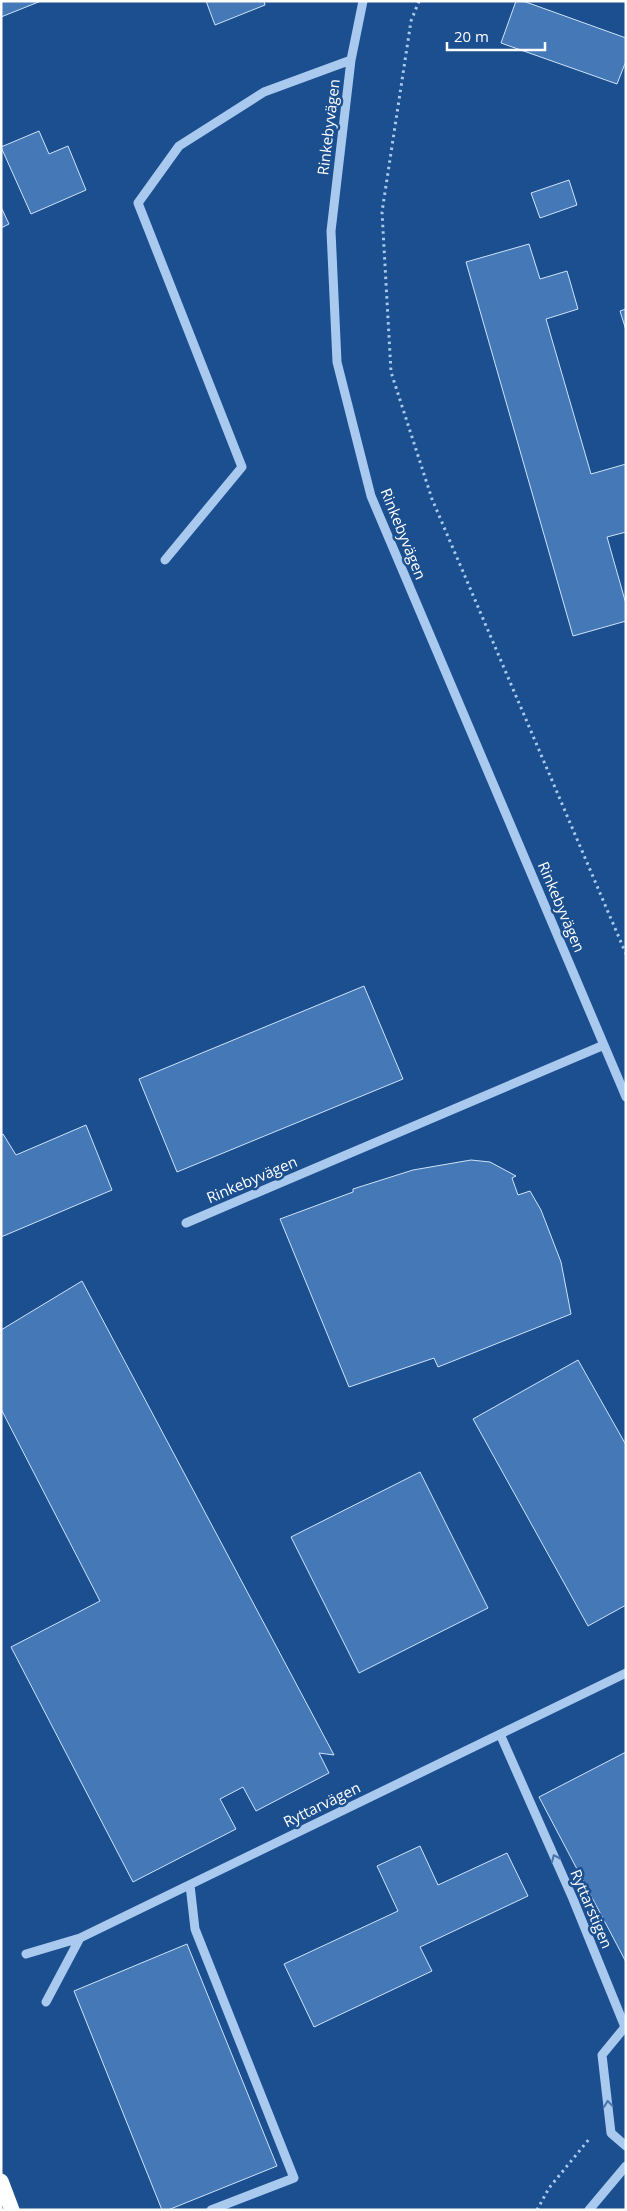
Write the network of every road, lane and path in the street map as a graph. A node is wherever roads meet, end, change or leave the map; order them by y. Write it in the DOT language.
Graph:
graph roads {
  1 [pos="363,1"];
  2 [pos="419,1"];
  3 [pos="351,60"];
  4 [pos="165,560"];
  5 [pos="626,954"];
  6 [pos="604,1045"];
  7 [pos="626,1096"];
  8 [pos="186,1223"];
  9 [pos="626,1673"];
  10 [pos="500,1734"];
  11 [pos="190,1885"];
  12 [pos="80,1938"];
  13 [pos="26,1954"];
  14 [pos="46,2002"];
  15 [pos="609,2114"];
  16 [pos="626,2146"];
  17 [pos="626,2166"];
  18 [pos="1,2181"];
  19 [pos="12,2210"];
  20 [pos="211,2210"];
  21 [pos="537,2210"];
  22 [pos="589,2210"];
  1 -- 3 [label="street, Rinkebyvägen"];
  2 -- 5 [label="path"];
  3 -- 4 [label="street"];
  3 -- 6 [label="street, Rinkebyvägen"];
  6 -- 7 [label="street, Rinkebyvägen"];
  6 -- 8 [label="street, Rinkebyvägen"];
  9 -- 10 [label="street, Ryttarvägen"];
  10 -- 11 [label="street, Ryttarvägen"];
  15 -- 10 [label="street, Ryttarstigen, one-way"];
  11 -- 12 [label="street, Ryttarvägen"];
  11 -- 20 [label="street"];
  12 -- 13 [label="street, Ryttarvägen"];
  12 -- 14 [label="street"];
  15 -- 16 [label="street, Ryttarstigen"];
  15 -- 21 [label="path"];
  17 -- 22 [label="street"];
  18 -- 19 [label="highway"];
}
